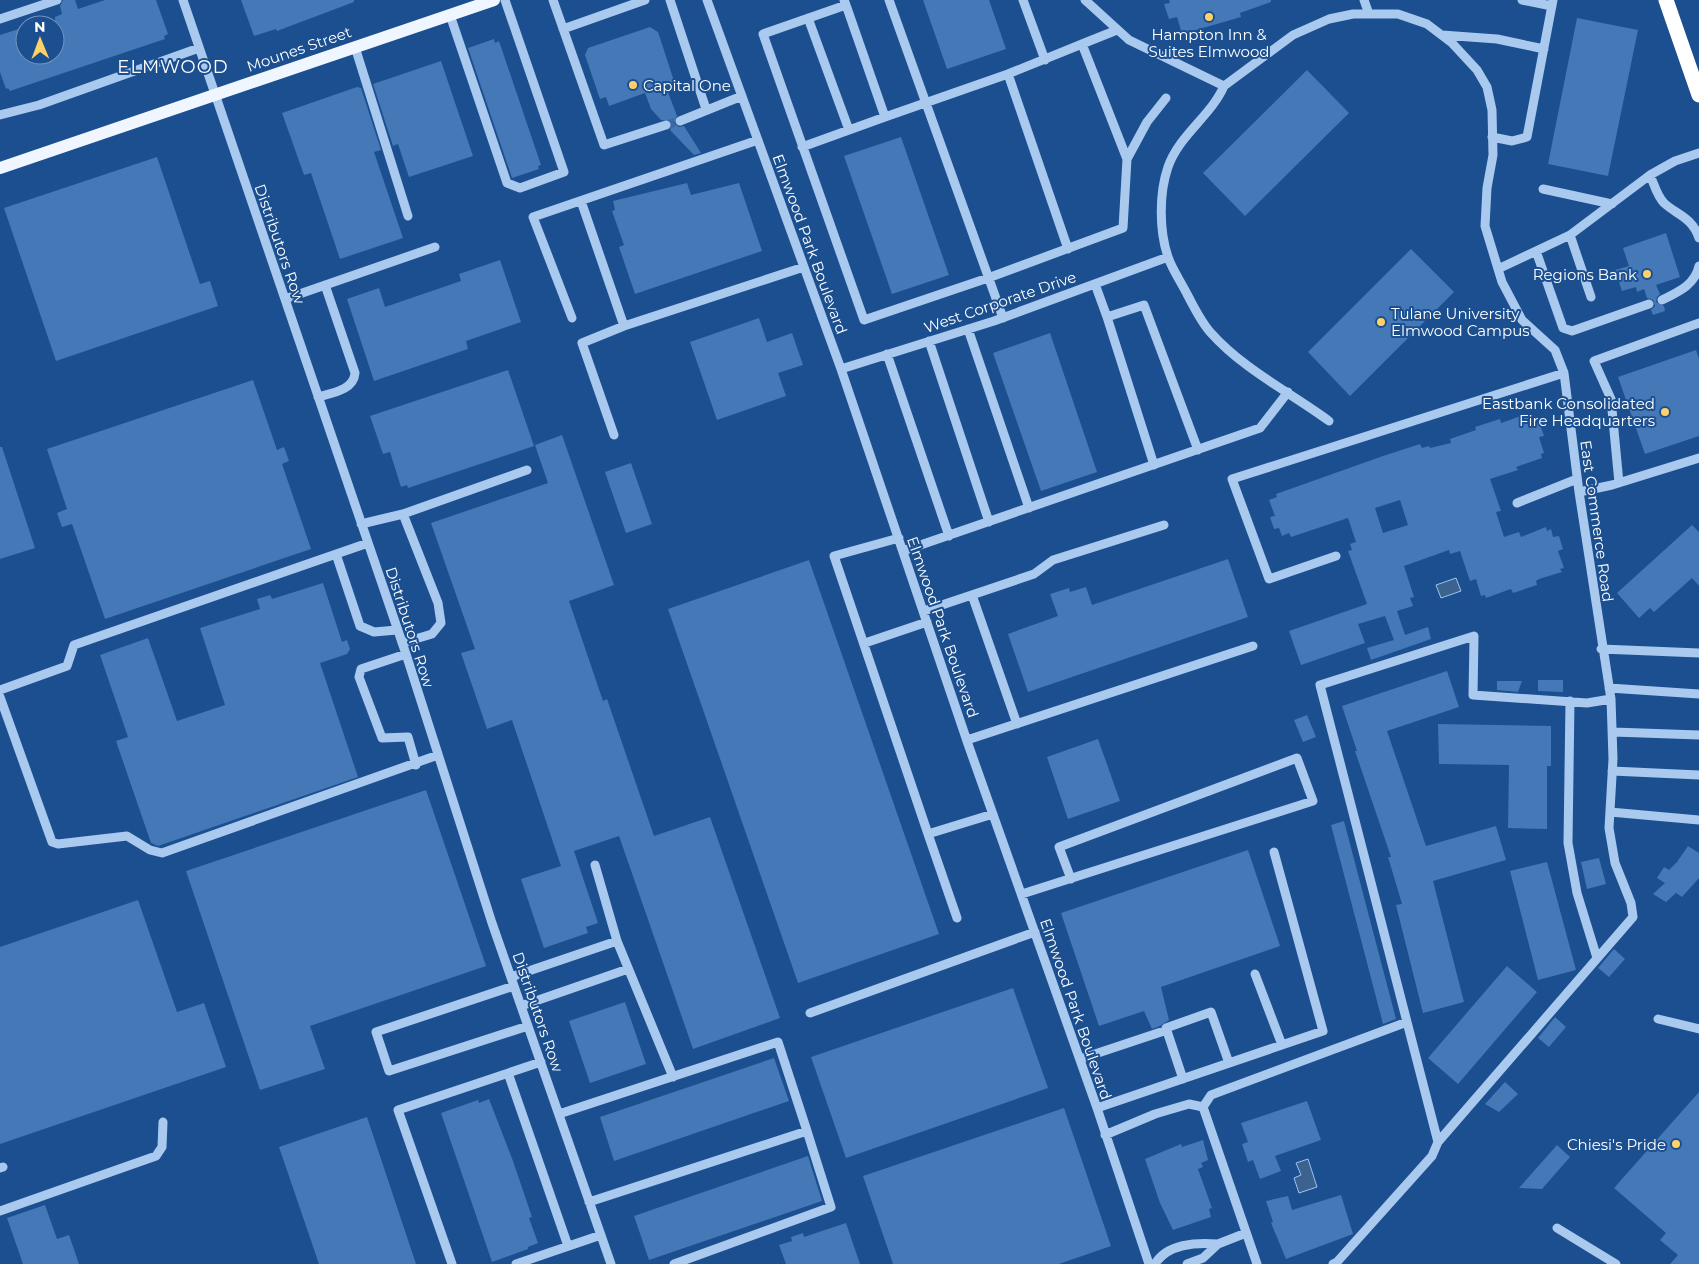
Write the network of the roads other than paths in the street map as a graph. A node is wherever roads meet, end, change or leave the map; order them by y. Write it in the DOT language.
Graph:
graph roads {
  1 [pos="57,0"];
  2 [pos="183,0"];
  3 [pos="494,0"];
  4 [pos="505,0"];
  5 [pos="553,0"];
  6 [pos="645,0"];
  7 [pos="670,0"];
  8 [pos="707,0"];
  9 [pos="890,0"];
  10 [pos="1023,0"];
  11 [pos="1084,0"];
  12 [pos="1364,0"];
  13 [pos="1522,0"];
  14 [pos="1666,0"];
  15 [pos="845,3"];
  16 [pos="1553,3"];
  17 [pos="1369,14"];
  18 [pos="450,15"];
  19 [pos="808,18"];
  20 [pos="0,19"];
  21 [pos="563,28"];
  22 [pos="1117,30"];
  23 [pos="1442,36"];
  24 [pos="1082,44"];
  25 [pos="355,47"];
  26 [pos="199,48"];
  27 [pos="1544,49"];
  28 [pos="1683,50"];
  29 [pos="1699,59"];
  30 [pos="1046,60"];
  31 [pos="1008,74"];
  32 [pos="1224,86"];
  33 [pos="215,95"];
  34 [pos="742,96"];
  35 [pos="1699,96"];
  36 [pos="1166,98"];
  37 [pos="924,102"];
  38 [pos="706,109"];
  39 [pos="0,115"];
  40 [pos="885,117"];
  41 [pos="680,121"];
  42 [pos="666,126"];
  43 [pos="849,130"];
  44 [pos="1492,137"];
  45 [pos="758,140"];
  46 [pos="802,147"];
  47 [pos="1699,153"];
  48 [pos="1127,159"];
  49 [pos="0,168"];
  50 [pos="1650,175"];
  51 [pos="1543,189"];
  52 [pos="581,201"];
  53 [pos="1612,204"];
  54 [pos="408,216"];
  55 [pos="1570,235"];
  56 [pos="1699,238"];
  57 [pos="434,247"];
  58 [pos="1068,248"];
  59 [pos="1536,251"];
  60 [pos="1168,257"];
  61 [pos="804,266"];
  62 [pos="1699,266"];
  63 [pos="1498,269"];
  64 [pos="1698,276"];
  65 [pos="988,278"];
  66 [pos="1095,284"];
  67 [pos="325,285"];
  68 [pos="1591,297"];
  69 [pos="285,299"];
  70 [pos="1662,300"];
  71 [pos="1649,304"];
  72 [pos="1107,317"];
  73 [pos="572,318"];
  74 [pos="1003,318"];
  75 [pos="1699,323"];
  76 [pos="624,326"];
  77 [pos="968,329"];
  78 [pos="929,341"];
  79 [pos="887,354"];
  80 [pos="840,369"];
  81 [pos="1564,373"];
  82 [pos="1288,392"];
  83 [pos="318,397"];
  84 [pos="1329,422"];
  85 [pos="614,435"];
  86 [pos="1198,450"];
  87 [pos="1699,458"];
  88 [pos="1154,464"];
  89 [pos="527,470"];
  90 [pos="1577,479"];
  91 [pos="1619,483"];
  92 [pos="1579,492"];
  93 [pos="1517,502"];
  94 [pos="1029,508"];
  95 [pos="403,514"];
  96 [pos="989,522"];
  97 [pos="361,524"];
  98 [pos="1164,525"];
  99 [pos="949,536"];
  100 [pos="899,538"];
  101 [pos="368,543"];
  102 [pos="903,551"];
  103 [pos="336,554"];
  104 [pos="1336,556"];
  105 [pos="972,595"];
  106 [pos="924,611"];
  107 [pos="927,622"];
  108 [pos="397,630"];
  109 [pos="402,643"];
  110 [pos="865,643"];
  111 [pos="1253,646"];
  112 [pos="1602,649"];
  113 [pos="1699,653"];
  114 [pos="406,654"];
  115 [pos="1609,688"];
  116 [pos="0,690"];
  117 [pos="1699,694"];
  118 [pos="0,697"];
  119 [pos="1611,699"];
  120 [pos="1570,701"];
  121 [pos="1017,724"];
  122 [pos="1613,732"];
  123 [pos="1699,736"];
  124 [pos="967,740"];
  125 [pos="438,755"];
  126 [pos="416,765"];
  127 [pos="1612,771"];
  128 [pos="1699,775"];
  129 [pos="1610,812"];
  130 [pos="993,814"];
  131 [pos="1699,820"];
  132 [pos="928,834"];
  133 [pos="1274,852"];
  134 [pos="595,866"];
  135 [pos="1071,879"];
  136 [pos="1022,894"];
  137 [pos="957,918"];
  138 [pos="1035,932"];
  139 [pos="617,941"];
  140 [pos="1597,958"];
  141 [pos="628,969"];
  142 [pos="1255,974"];
  143 [pos="513,982"];
  144 [pos="521,1006"];
  145 [pos="810,1013"];
  146 [pos="1658,1020"];
  147 [pos="1407,1022"];
  148 [pos="528,1026"];
  149 [pos="1699,1029"];
  150 [pos="1167,1030"];
  151 [pos="1282,1045"];
  152 [pos="1080,1060"];
  153 [pos="540,1062"];
  154 [pos="1229,1063"];
  155 [pos="508,1073"];
  156 [pos="673,1077"];
  157 [pos="1183,1079"];
  158 [pos="1204,1107"];
  159 [pos="1097,1108"];
  160 [pos="559,1114"];
  161 [pos="163,1122"];
  162 [pos="807,1131"];
  163 [pos="1105,1135"];
  164 [pos="1438,1142"];
  165 [pos="589,1202"];
  166 [pos="0,1210"];
  167 [pos="1556,1228"];
  168 [pos="1246,1233"];
  169 [pos="601,1235"];
  170 [pos="1218,1244"];
  171 [pos="568,1246"];
  172 [pos="452,1264"];
  173 [pos="516,1264"];
  174 [pos="610,1264"];
  175 [pos="674,1264"];
  176 [pos="1149,1264"];
  177 [pos="1154,1264"];
  178 [pos="1187,1264"];
  179 [pos="1257,1264"];
  180 [pos="1333,1264"];
  181 [pos="1616,1264"];
  1 -- 20 [label="street"];
  2 -- 26 [label="street, Distributors Row"];
  3 -- 18 [label="main road, Mounes Street"];
  4 -- 18 [label="street"];
  5 -- 21 [label="street"];
  6 -- 21 [label="street"];
  7 -- 38 [label="street"];
  8 -- 34 [label="street, Elmwood Park Boulevard"];
  9 -- 37 [label="street"];
  10 -- 30 [label="street"];
  11 -- 22 [label="street"];
  12 -- 17 [label="street"];
  13 -- 16 [label="street"];
  14 -- 28 [label="highway"];
  15 -- 19 [label="street"];
  15 -- 40 [label="street"];
  16 -- 27 [label="street"];
  17 -- 23 [label="street, East Commerce Road"];
  17 -- 32 [label="street, East Commerce Road"];
  18 -- 25 [label="main road, Mounes Street"];
  19 -- 43 [label="street"];
  19 -- 46 [label="street"];
  21 -- 42 [label="street"];
  22 -- 24 [label="street"];
  22 -- 32 [label="street"];
  23 -- 27 [label="street"];
  23 -- 44 [label="street, East Commerce Road"];
  24 -- 30 [label="street"];
  24 -- 48 [label="street"];
  25 -- 33 [label="main road, Mounes Street"];
  25 -- 54 [label="street"];
  26 -- 33 [label="street, Distributors Row"];
  26 -- 39 [label="street"];
  27 -- 44 [label="street"];
  28 -- 29 [label="highway"];
  28 -- 35 [label="highway"];
  30 -- 31 [label="street"];
  31 -- 37 [label="street"];
  31 -- 58 [label="street"];
  32 -- 60 [label="street, East Commerce Road"];
  33 -- 49 [label="main road, Mounes Street"];
  33 -- 69 [label="street, Distributors Row"];
  34 -- 38 [label="street"];
  34 -- 45 [label="street, Elmwood Park Boulevard"];
  36 -- 48 [label="street"];
  37 -- 40 [label="street"];
  37 -- 65 [label="street"];
  38 -- 41 [label="street"];
  40 -- 43 [label="street"];
  43 -- 46 [label="street"];
  44 -- 63 [label="street, East Commerce Road"];
  45 -- 52 [label="street"];
  45 -- 61 [label="street, Elmwood Park Boulevard"];
  46 -- 65 [label="street"];
  47 -- 50 [label="street"];
  48 -- 58 [label="street"];
  50 -- 53 [label="street"];
  50 -- 56 [label="street"];
  51 -- 53 [label="street"];
  52 -- 73 [label="street"];
  52 -- 76 [label="street"];
  53 -- 55 [label="street"];
  55 -- 59 [label="street"];
  55 -- 68 [label="street"];
  57 -- 67 [label="street"];
  58 -- 65 [label="street"];
  59 -- 63 [label="street"];
  59 -- 71 [label="street"];
  60 -- 66 [label="street, West Corporate Drive"];
  60 -- 82 [label="street, East Commerce Road"];
  61 -- 76 [label="street"];
  61 -- 80 [label="street, Elmwood Park Boulevard"];
  62 -- 64 [label="street"];
  63 -- 81 [label="street, East Commerce Road"];
  64 -- 70 [label="street"];
  65 -- 74 [label="street"];
  66 -- 72 [label="street"];
  66 -- 74 [label="street, West Corporate Drive"];
  67 -- 69 [label="street"];
  67 -- 83 [label="street"];
  69 -- 83 [label="street, Distributors Row"];
  72 -- 86 [label="street"];
  72 -- 88 [label="street"];
  74 -- 77 [label="street, West Corporate Drive"];
  75 -- 91 [label="street"];
  76 -- 85 [label="street"];
  77 -- 78 [label="street, West Corporate Drive"];
  77 -- 94 [label="street"];
  78 -- 79 [label="street, West Corporate Drive"];
  78 -- 96 [label="street"];
  79 -- 80 [label="street, West Corporate Drive"];
  79 -- 99 [label="street"];
  80 -- 100 [label="street, Elmwood Park Boulevard"];
  81 -- 90 [label="street, East Commerce Road"];
  81 -- 104 [label="street"];
  82 -- 84 [label="street, East Commerce Road"];
  82 -- 86 [label="street"];
  83 -- 97 [label="street, Distributors Row"];
  86 -- 88 [label="street"];
  87 -- 91 [label="street"];
  88 -- 94 [label="street"];
  89 -- 95 [label="street"];
  90 -- 92 [label="street, East Commerce Road"];
  90 -- 93 [label="street"];
  91 -- 92 [label="street"];
  92 -- 112 [label="street, East Commerce Road"];
  94 -- 96 [label="street"];
  95 -- 97 [label="street"];
  95 -- 109 [label="street"];
  96 -- 99 [label="street"];
  97 -- 101 [label="street, Distributors Row"];
  98 -- 105 [label="street"];
  99 -- 102 [label="street"];
  100 -- 102 [label="street, Elmwood Park Boulevard"];
  100 -- 110 [label="street"];
  101 -- 103 [label="street"];
  101 -- 108 [label="street, Distributors Row"];
  102 -- 106 [label="street, Elmwood Park Boulevard"];
  103 -- 108 [label="street"];
  103 -- 116 [label="street"];
  105 -- 106 [label="street"];
  105 -- 121 [label="street"];
  106 -- 107 [label="street, Elmwood Park Boulevard"];
  107 -- 110 [label="street"];
  107 -- 124 [label="street, Elmwood Park Boulevard"];
  108 -- 109 [label="street, Distributors Row"];
  109 -- 114 [label="street, Distributors Row"];
  110 -- 132 [label="street"];
  111 -- 121 [label="street"];
  112 -- 113 [label="street"];
  112 -- 115 [label="street, East Commerce Road"];
  114 -- 125 [label="street, Distributors Row"];
  114 -- 126 [label="street"];
  115 -- 117 [label="street"];
  115 -- 119 [label="street, East Commerce Road"];
  118 -- 126 [label="street"];
  119 -- 120 [label="street"];
  119 -- 122 [label="street, East Commerce Road"];
  120 -- 140 [label="street"];
  120 -- 147 [label="street"];
  121 -- 124 [label="street"];
  122 -- 123 [label="street"];
  122 -- 127 [label="street, East Commerce Road"];
  124 -- 130 [label="street, Elmwood Park Boulevard"];
  125 -- 126 [label="street"];
  125 -- 143 [label="street, Distributors Row"];
  127 -- 128 [label="street"];
  127 -- 129 [label="street, East Commerce Road"];
  129 -- 131 [label="street"];
  129 -- 140 [label="street, East Commerce Road"];
  130 -- 132 [label="street"];
  130 -- 136 [label="street, Elmwood Park Boulevard"];
  132 -- 137 [label="street"];
  133 -- 151 [label="street"];
  134 -- 139 [label="street"];
  135 -- 135 [label="street"];
  135 -- 136 [label="street"];
  136 -- 138 [label="street, Elmwood Park Boulevard"];
  138 -- 145 [label="street"];
  138 -- 152 [label="street, Elmwood Park Boulevard"];
  139 -- 141 [label="street"];
  139 -- 143 [label="street"];
  140 -- 164 [label="street"];
  141 -- 144 [label="street"];
  141 -- 156 [label="street"];
  142 -- 151 [label="street"];
  143 -- 144 [label="street, Distributors Row"];
  143 -- 148 [label="street"];
  144 -- 148 [label="street, Distributors Row"];
  146 -- 149 [label="street"];
  147 -- 158 [label="street"];
  147 -- 164 [label="street"];
  148 -- 153 [label="street, Distributors Row"];
  150 -- 152 [label="street"];
  150 -- 154 [label="street"];
  150 -- 157 [label="street"];
  151 -- 154 [label="street"];
  152 -- 159 [label="street, Elmwood Park Boulevard"];
  153 -- 155 [label="street"];
  153 -- 160 [label="street, Distributors Row"];
  154 -- 157 [label="street"];
  155 -- 171 [label="street"];
  155 -- 172 [label="street"];
  156 -- 160 [label="street"];
  156 -- 162 [label="street"];
  157 -- 159 [label="street"];
  158 -- 163 [label="street"];
  158 -- 168 [label="street"];
  159 -- 163 [label="street, Elmwood Park Boulevard"];
  160 -- 165 [label="street, Distributors Row"];
  161 -- 166 [label="street"];
  162 -- 165 [label="street"];
  162 -- 175 [label="street"];
  163 -- 176 [label="street, Elmwood Park Boulevard"];
  164 -- 180 [label="street"];
  165 -- 169 [label="street, Distributors Row"];
  167 -- 181 [label="street"];
  168 -- 170 [label="street"];
  168 -- 179 [label="street"];
  169 -- 171 [label="street"];
  169 -- 174 [label="street, Distributors Row"];
  170 -- 177 [label="street"];
  170 -- 178 [label="street"];
  171 -- 173 [label="street"];
}
